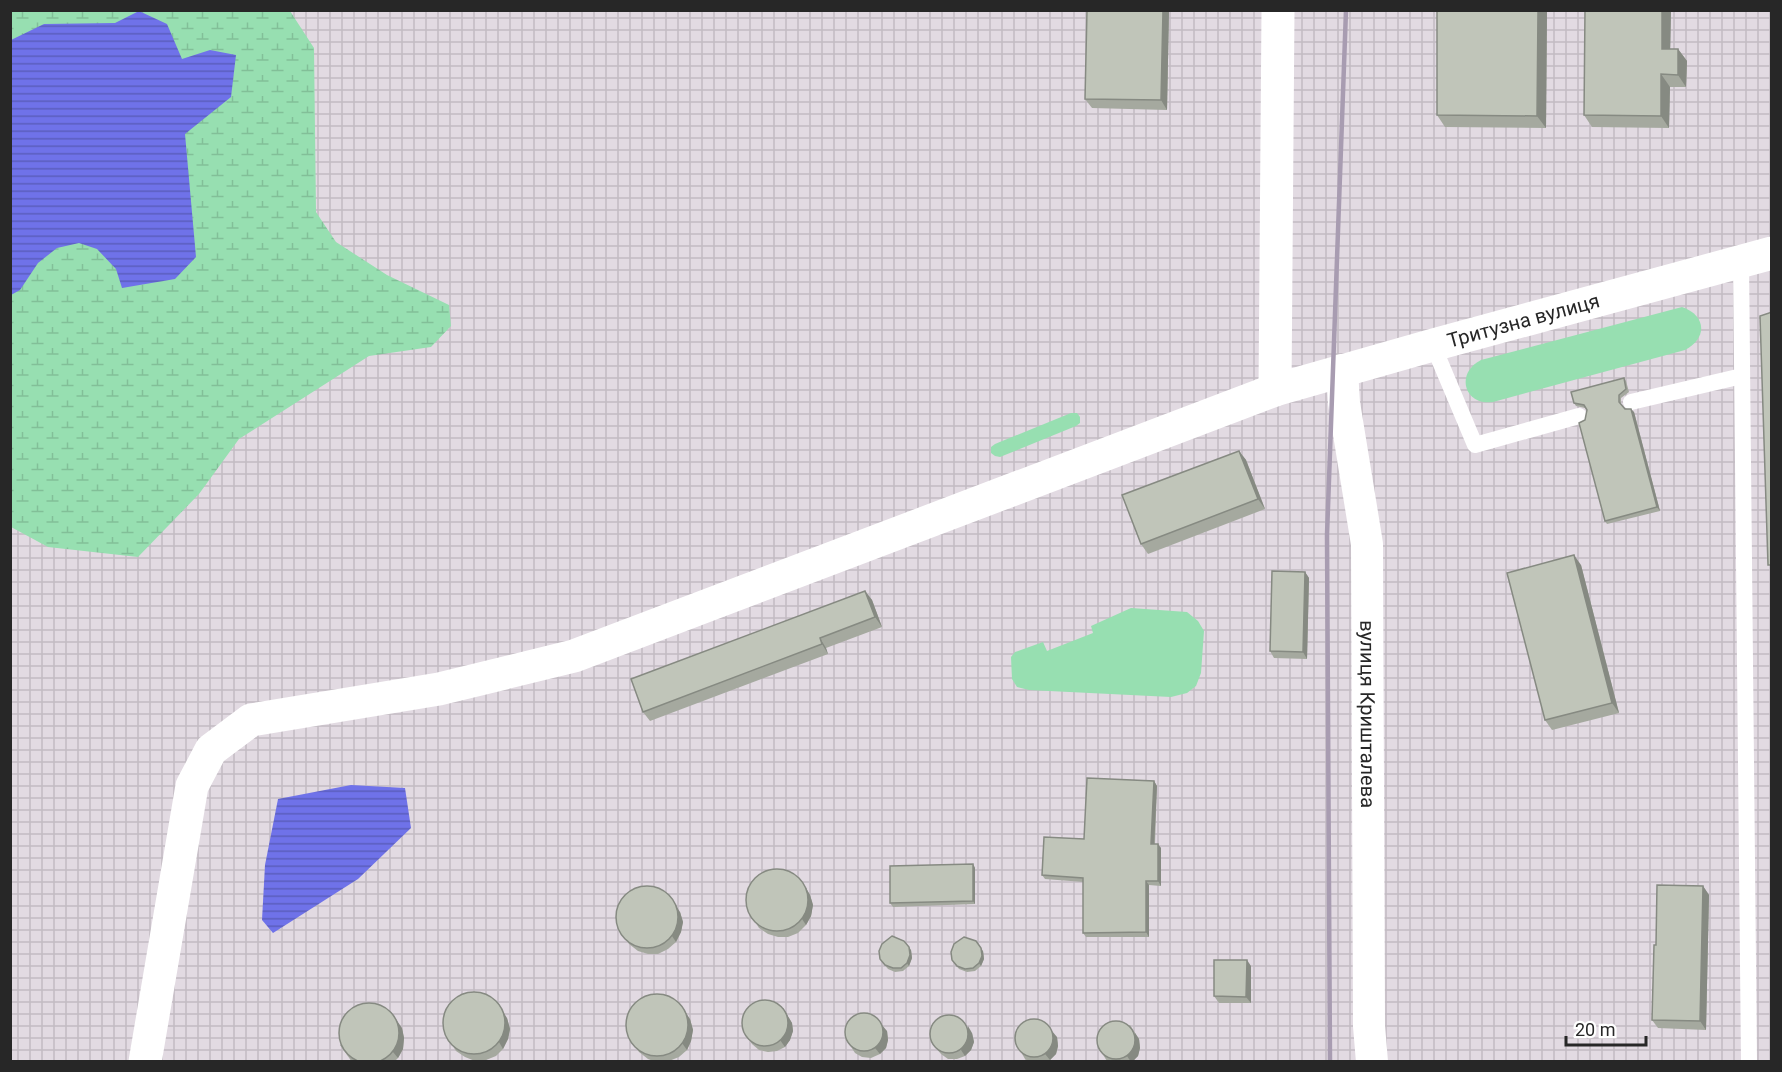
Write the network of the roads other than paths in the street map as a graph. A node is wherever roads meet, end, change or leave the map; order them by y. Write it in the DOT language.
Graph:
graph roads {
  1 [pos="1278,10"];
  2 [pos="1756,257"];
  3 [pos="1433,345"];
  4 [pos="1342,370"];
  5 [pos="1742,376"];
  6 [pos="1275,390"];
  7 [pos="1631,402"];
  8 [pos="1579,416"];
  9 [pos="145,1062"];
  10 [pos="1372,1062"];
  11 [pos="1749,1062"];
  1 -- 6 [label="street"];
  2 -- 3 [label="street, Тритузна вулиця"];
  2 -- 5 [label="lane"];
  3 -- 4 [label="street, Тритузна вулиця"];
  3 -- 8 [label="lane"];
  4 -- 6 [label="street, Тритузна вулиця"];
  4 -- 10 [label="street, вулиця Кришталева"];
  5 -- 7 [label="lane"];
  5 -- 11 [label="lane"];
  6 -- 9 [label="street, Тритузна вулиця"];
}
